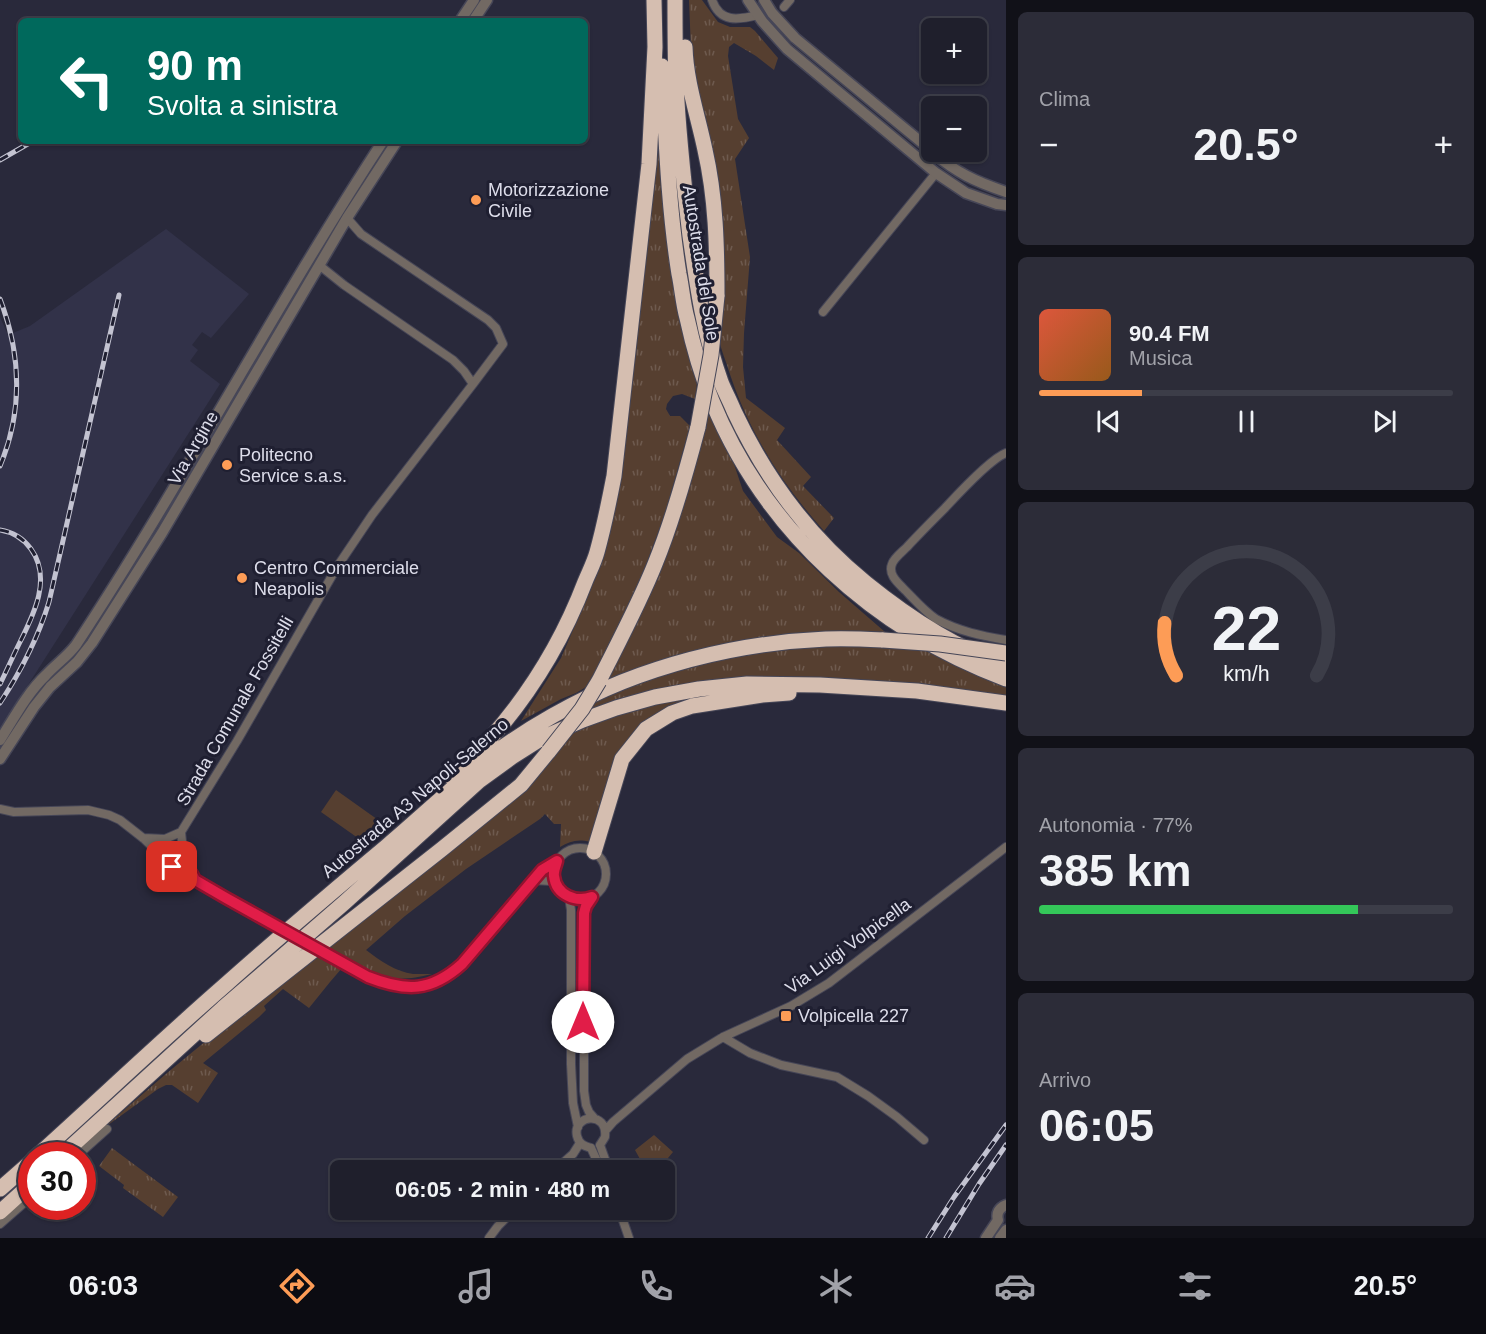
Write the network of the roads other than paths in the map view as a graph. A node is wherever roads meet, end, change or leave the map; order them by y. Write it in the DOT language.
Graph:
graph roads {
  1 [pos="474,0"];
  2 [pos="487,0"];
  3 [pos="654,0"];
  4 [pos="661,0"];
  5 [pos="675,0"];
  6 [pos="684,0"];
  7 [pos="712,0"];
  8 [pos="748,0"];
  9 [pos="764,0"];
  10 [pos="790,0"];
  11 [pos="784,7"];
  12 [pos="758,15"];
  13 [pos="462,18"];
  14 [pos="475,18"];
  15 [pos="921,142"];
  16 [pos="381,144"];
  17 [pos="395,144"];
  18 [pos="946,162"];
  19 [pos="936,173"];
  20 [pos="1006,192"];
  21 [pos="1006,205"];
  22 [pos="347,218"];
  23 [pos="319,265"];
  24 [pos="823,312"];
  25 [pos="473,384"];
  26 [pos="1006,453"];
  27 [pos="1006,640"];
  28 [pos="1006,653"];
  29 [pos="1006,665"];
  30 [pos="1006,679"];
  31 [pos="1006,705"];
  32 [pos="0,740"];
  33 [pos="0,759"];
  34 [pos="0,809"];
  35 [pos="181,832"];
  36 [pos="143,838"];
  37 [pos="181,843"];
  38 [pos="1006,847"];
  39 [pos="594,852"];
  40 [pos="557,861"];
  41 [pos="167,862"];
  42 [pos="194,877"];
  43 [pos="533,880"];
  44 [pos="556,882"];
  45 [pos="326,897"];
  46 [pos="569,897"];
  47 [pos="592,897"];
  48 [pos="723,1037"];
  49 [pos="139,1084"];
  50 [pos="601,1124"];
  51 [pos="578,1127"];
  52 [pos="107,1130"];
  53 [pos="924,1140"];
  54 [pos="52,1142"];
  55 [pos="76,1142"];
  56 [pos="93,1142"];
  57 [pos="580,1143"];
  58 [pos="595,1146"];
  59 [pos="566,1160"];
  60 [pos="597,1160"];
  61 [pos="18,1173"];
  62 [pos="0,1189"];
  63 [pos="18,1196"];
  64 [pos="1006,1205"];
  65 [pos="18,1208"];
  66 [pos="0,1212"];
  67 [pos="504,1220"];
  68 [pos="623,1220"];
  69 [pos="0,1224"];
  70 [pos="1003,1226"];
  71 [pos="489,1238"];
  72 [pos="629,1238"];
  73 [pos="986,1238"];
  74 [pos="1000,1238"];
  1 -- 13 [label="street"];
  2 -- 14 [label="street"];
  3 -- 45 [label="highway"];
  4 -- 30 [label="highway, Autostrada del Sole"];
  5 -- 29 [label="highway, Autostrada del Sole"];
  6 -- 49 [label="highway, bridge"];
  7 -- 12 [label="street"];
  8 -- 12 [label="street"];
  9 -- 15 [label="street"];
  10 -- 11 [label="street"];
  12 -- 19 [label="street"];
  16 -- 32 [label="street, Via Argine"];
  17 -- 22 [label="street, Via Argine"];
  18 -- 20 [label="street"];
  19 -- 21 [label="street"];
  19 -- 24 [label="street"];
  22 -- 23 [label="street, Via Argine"];
  22 -- 25 [label="street, Strada Comunale Fossitelli"];
  23 -- 25 [label="street"];
  23 -- 33 [label="street, Via Argine"];
  25 -- 35 [label="street, Strada Comunale Fossitelli"];
  26 -- 27 [label="street"];
  28 -- 45 [label="highway, Autostrada A3 Napoli-Salerno, bridge"];
  31 -- 39 [label="highway"];
  31 -- 49 [label="highway, Autostrada A3 Napoli-Salerno"];
  34 -- 36 [label="street"];
  35 -- 36 [label="street, Strada Comunale Fossitelli"];
  35 -- 37 [label="street, Strada Comunale Fossitelli"];
  36 -- 41 [label="street"];
  37 -- 41 [label="street"];
  37 -- 42 [label="street, Strada Comunale Fossitelli"];
  38 -- 48 [label="street, Via Luigi Volpicella"];
  39 -- 40 [label="street"];
  39 -- 47 [label="street"];
  40 -- 43 [label="street"];
  40 -- 44 [label="street"];
  41 -- 42 [label="street"];
  42 -- 43 [label="street, bridge"];
  43 -- 44 [label="street"];
  44 -- 46 [label="street"];
  45 -- 54 [label="highway, Autostrada A3 Napoli-Salerno"];
  46 -- 47 [label="street"];
  46 -- 51 [label="street"];
  47 -- 50 [label="street"];
  48 -- 50 [label="street, Via Luigi Volpicella"];
  48 -- 53 [label="street"];
  49 -- 55 [label="highway, Autostrada A3 Napoli-Salerno"];
  50 -- 51 [label="street"];
  50 -- 58 [label="street"];
  51 -- 57 [label="street"];
  52 -- 56 [label="street"];
  57 -- 58 [label="street"];
  57 -- 59 [label="street"];
  58 -- 60 [label="street"];
  61 -- 62 [label="highway"];
  63 -- 66 [label="highway"];
  64 -- 70 [label="street"];
  65 -- 69 [label="street"];
  67 -- 71 [label="street"];
  68 -- 72 [label="street"];
  70 -- 73 [label="street"];
  70 -- 74 [label="street"];
}
